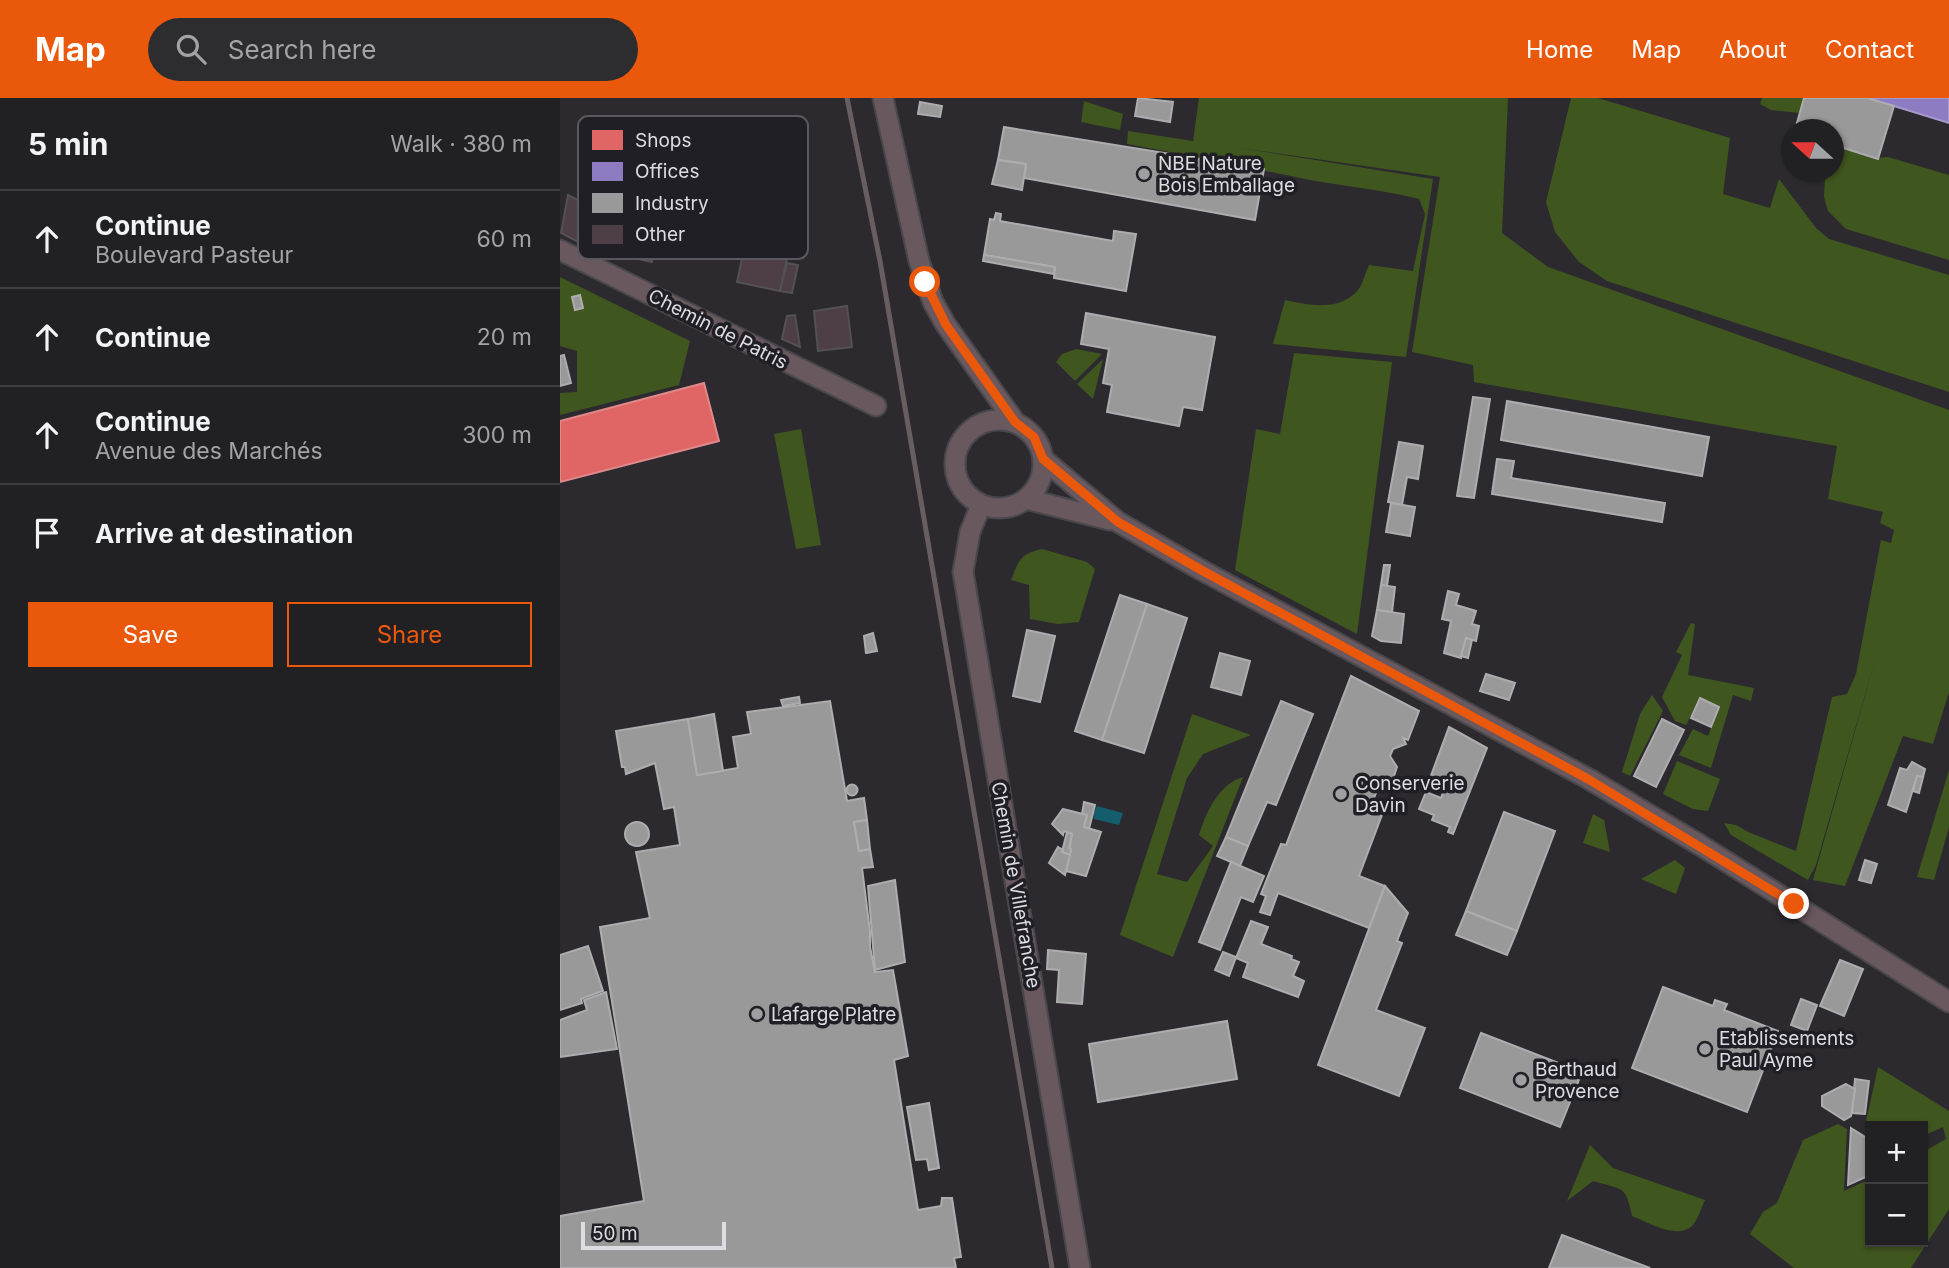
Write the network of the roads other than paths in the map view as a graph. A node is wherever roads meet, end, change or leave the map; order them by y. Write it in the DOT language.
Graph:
graph roads {
  1 [pos="883,98"];
  2 [pos="560,250"];
  3 [pos="578,259"];
  4 [pos="578,259"];
  5 [pos="982,378"];
  6 [pos="876,406"];
  7 [pos="1015,422"];
  8 [pos="979,424"];
  9 [pos="1043,459"];
  10 [pos="1026,499"];
  11 [pos="981,505"];
  12 [pos="1118,522"];
  13 [pos="1949,1002"];
  14 [pos="1080,1268"];
  1 -- 5 [label="street"];
  2 -- 3 [label="street, Chemin de Patris"];
  4 -- 6 [label="street, Chemin de Patris"];
  5 -- 7 [label="street"];
  5 -- 8 [label="street"];
  7 -- 8 [label="street"];
  7 -- 9 [label="street"];
  8 -- 11 [label="street"];
  9 -- 10 [label="street"];
  9 -- 12 [label="street"];
  10 -- 11 [label="street"];
  10 -- 12 [label="street"];
  11 -- 14 [label="street, Chemin de Villefranche"];
  12 -- 13 [label="street"];
}
